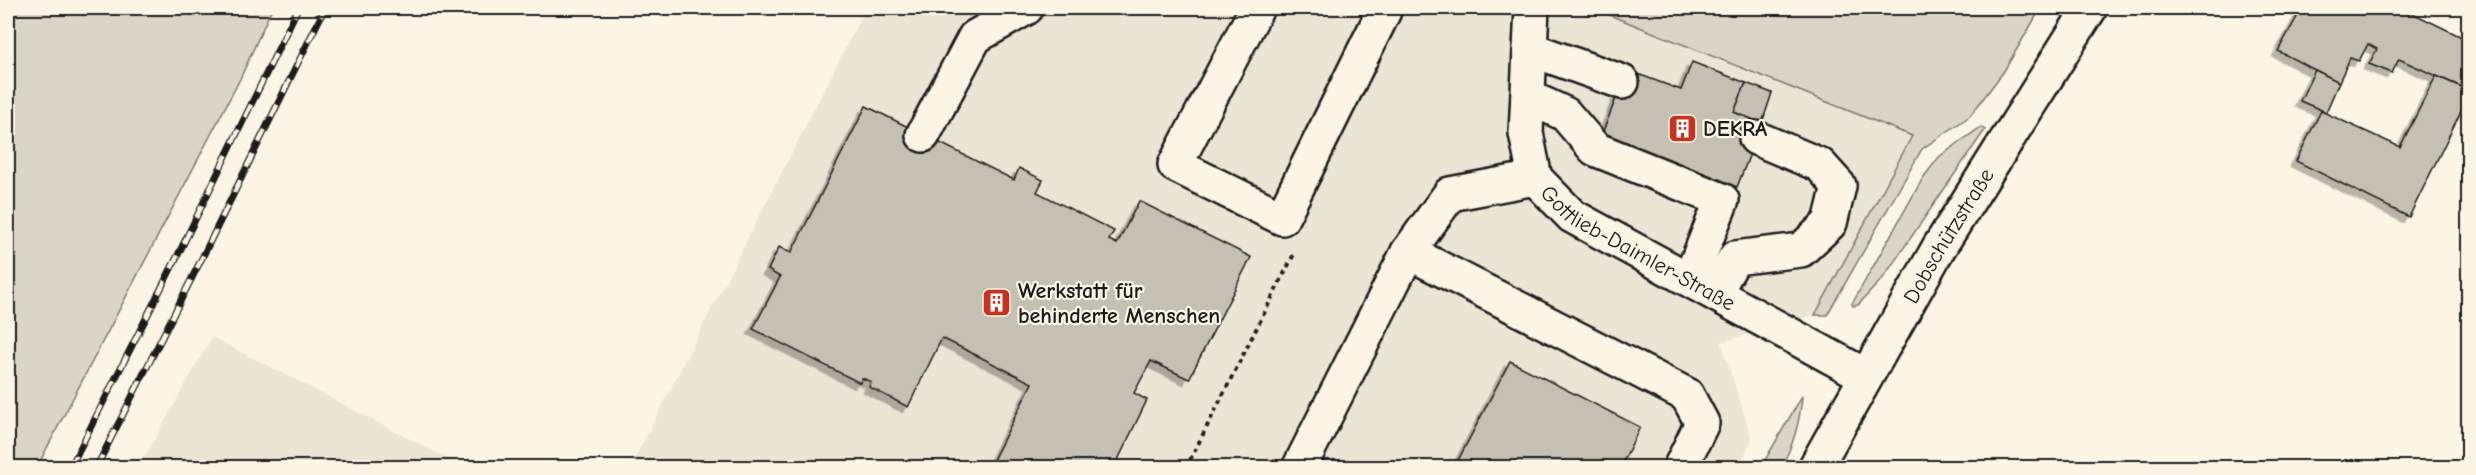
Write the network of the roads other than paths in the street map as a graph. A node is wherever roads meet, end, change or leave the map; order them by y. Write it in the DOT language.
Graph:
graph roads {
  1 [pos="1026,8"];
  2 [pos="1257,8"];
  3 [pos="1377,8"];
  4 [pos="1532,8"];
  5 [pos="2090,8"];
  6 [pos="1530,49"];
  7 [pos="1622,82"];
  8 [pos="1528,97"];
  9 [pos="923,135"];
  10 [pos="1756,138"];
  11 [pos="1535,178"];
  12 [pos="1408,252"];
  13 [pos="1703,286"];
  14 [pos="1866,376"];
  15 [pos="1299,468"];
  16 [pos="1680,468"];
  17 [pos="1815,468"];
  1 -- 9 [label="street"];
  2 -- 3 [label="street"];
  4 -- 6 [label="street, Gottlieb-Daimler-Straße"];
  5 -- 14 [label="street, Dobschützstraße"];
  6 -- 7 [label="street"];
  6 -- 8 [label="street, Gottlieb-Daimler-Straße"];
  8 -- 11 [label="street, Gottlieb-Daimler-Straße"];
  8 -- 13 [label="street"];
  10 -- 13 [label="street"];
  11 -- 12 [label="street"];
  11 -- 13 [label="street, Gottlieb-Daimler-Straße"];
  12 -- 15 [label="street"];
  12 -- 16 [label="street"];
  13 -- 14 [label="street, Gottlieb-Daimler-Straße"];
  14 -- 17 [label="street, Dobschützstraße"];
}
